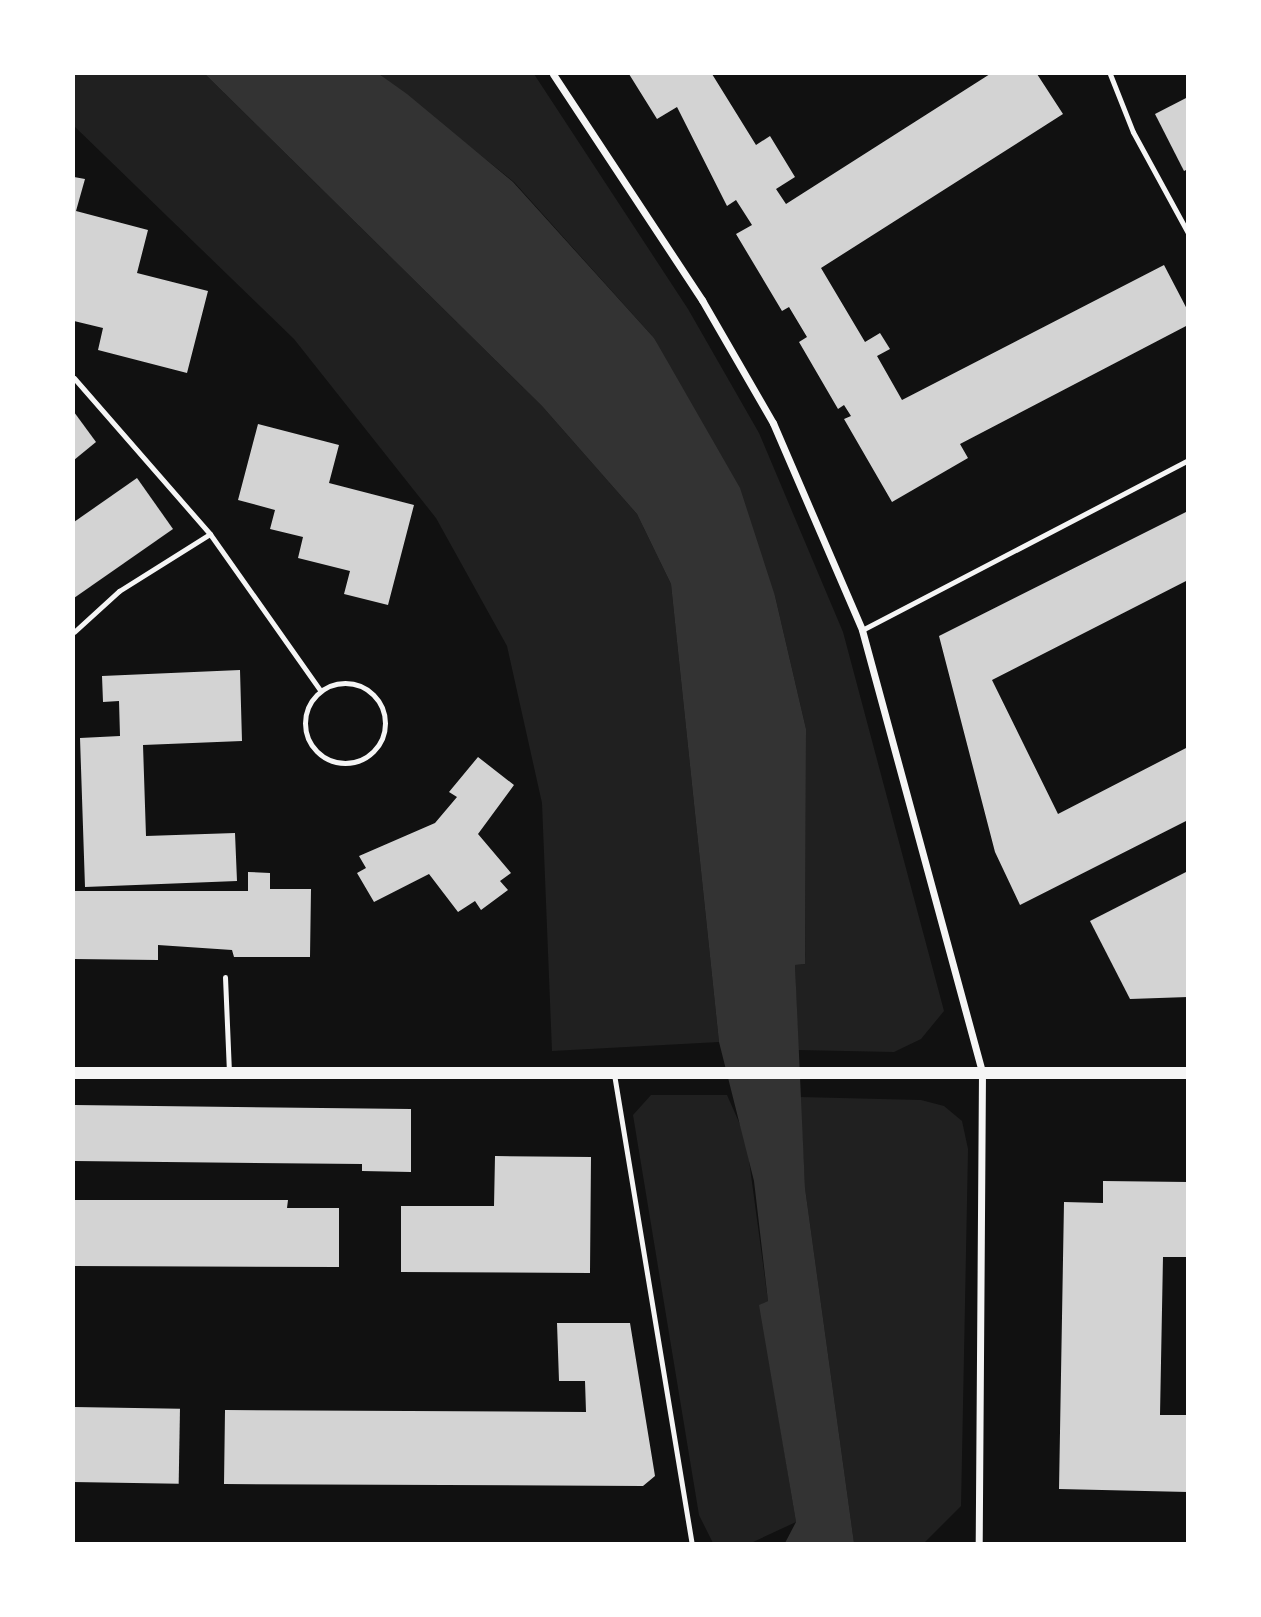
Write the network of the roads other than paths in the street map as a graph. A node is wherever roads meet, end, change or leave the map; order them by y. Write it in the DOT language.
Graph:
graph roads {
  1 [pos="553,74"];
  2 [pos="1110,74"];
  3 [pos="1188,233"];
  4 [pos="74,378"];
  5 [pos="1188,460"];
  6 [pos="211,534"];
  7 [pos="862,630"];
  8 [pos="74,632"];
  9 [pos="320,690"];
  10 [pos="225,977"];
  11 [pos="614,1071"];
  12 [pos="229,1072"];
  13 [pos="982,1072"];
  14 [pos="74,1073"];
  15 [pos="1188,1073"];
  16 [pos="692,1544"];
  17 [pos="979,1544"];
  1 -- 7 [label="street"];
  2 -- 3 [label="lane"];
  4 -- 6 [label="lane"];
  5 -- 7 [label="lane"];
  6 -- 8 [label="lane"];
  6 -- 9 [label="lane"];
  7 -- 13 [label="street"];
  9 -- 9 [label="lane"];
  10 -- 12 [label="lane"];
  11 -- 12 [label="street"];
  11 -- 13 [label="street"];
  11 -- 16 [label="lane"];
  12 -- 14 [label="street"];
  13 -- 15 [label="street"];
  13 -- 17 [label="street"];
}
